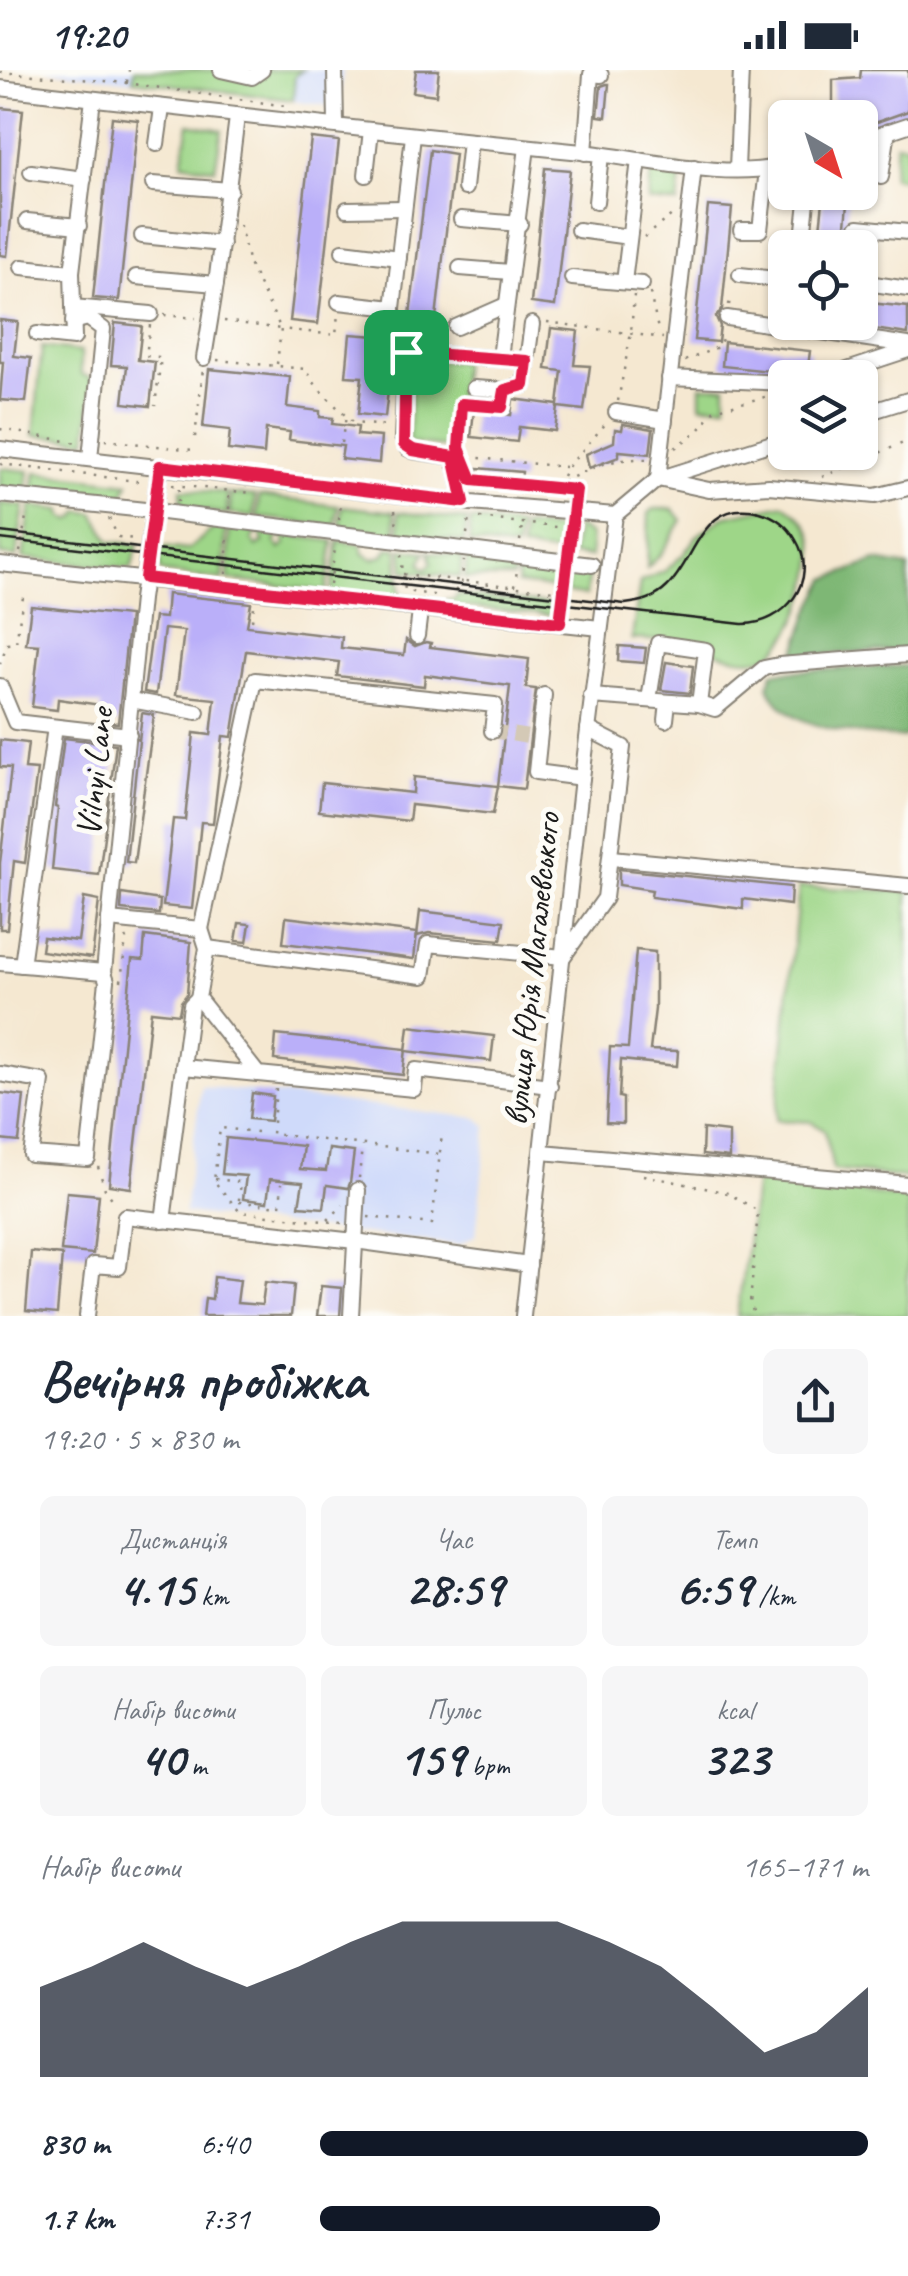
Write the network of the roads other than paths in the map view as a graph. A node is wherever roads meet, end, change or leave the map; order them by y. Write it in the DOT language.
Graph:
graph roads {
  1 [pos="221,70"];
  2 [pos="262,70"];
  3 [pos="335,70"];
  4 [pos="741,70"];
  5 [pos="594,73"];
  6 [pos="0,88"];
  7 [pos="93,99"];
  8 [pos="162,108"];
  9 [pos="237,117"];
  10 [pos="336,124"];
  11 [pos="908,124"];
  12 [pos="371,130"];
  13 [pos="888,131"];
  14 [pos="878,134"];
  15 [pos="413,136"];
  16 [pos="470,141"];
  17 [pos="157,144"];
  18 [pos="527,147"];
  19 [pos="585,152"];
  20 [pos="601,155"];
  21 [pos="639,160"];
  22 [pos="694,167"];
  23 [pos="736,169"];
  24 [pos="767,170"];
  25 [pos="31,172"];
  26 [pos="366,175"];
  27 [pos="881,177"];
  28 [pos="84,179"];
  29 [pos="152,184"];
  30 [pos="465,188"];
  31 [pos="230,190"];
  32 [pos="596,202"];
  33 [pos="403,208"];
  34 [pos="347,209"];
  35 [pos="461,218"];
  36 [pos="27,221"];
  37 [pos="520,224"];
  38 [pos="78,226"];
  39 [pos="858,228"];
  40 [pos="578,230"];
  41 [pos="741,230"];
  42 [pos="908,232"];
  43 [pos="142,236"];
  44 [pos="222,244"];
  45 [pos="629,244"];
  46 [pos="343,252"];
  47 [pos="399,258"];
  48 [pos="22,267"];
  49 [pos="460,268"];
  50 [pos="72,272"];
  51 [pos="510,272"];
  52 [pos="740,275"];
  53 [pos="136,277"];
  54 [pos="572,278"];
  55 [pos="768,278"];
  56 [pos="216,284"];
  57 [pos="878,285"];
  58 [pos="908,289"];
  59 [pos="340,302"];
  60 [pos="506,305"];
  61 [pos="393,308"];
  62 [pos="152,314"];
  63 [pos="73,315"];
  64 [pos="727,318"];
  65 [pos="768,322"];
  66 [pos="532,324"];
  67 [pos="456,327"];
  68 [pos="37,334"];
  69 [pos="868,340"];
  70 [pos="908,348"];
  71 [pos="406,352"];
  72 [pos="204,358"];
  73 [pos="500,358"];
  74 [pos="874,360"];
  75 [pos="527,361"];
  76 [pos="674,379"];
  77 [pos="768,382"];
  78 [pos="474,388"];
  79 [pos="908,400"];
  80 [pos="878,409"];
  81 [pos="616,412"];
  82 [pos="665,420"];
  83 [pos="768,444"];
  84 [pos="0,449"];
  85 [pos="90,458"];
  86 [pos="160,466"];
  87 [pos="658,479"];
  88 [pos="908,488"];
  89 [pos="0,494"];
  90 [pos="467,509"];
  91 [pos="145,510"];
  92 [pos="163,512"];
  93 [pos="614,515"];
  94 [pos="0,564"];
  95 [pos="592,565"];
  96 [pos="145,578"];
  97 [pos="420,610"];
  98 [pos="600,628"];
  99 [pos="417,636"];
  100 [pos="908,656"];
  101 [pos="0,686"];
  102 [pos="544,695"];
  103 [pos="591,696"];
  104 [pos="131,700"];
  105 [pos="649,700"];
  106 [pos="668,702"];
  107 [pos="699,704"];
  108 [pos="196,712"];
  109 [pos="666,720"];
  110 [pos="55,727"];
  111 [pos="588,729"];
  112 [pos="492,732"];
  113 [pos="129,734"];
  114 [pos="582,778"];
  115 [pos="612,858"];
  116 [pos="908,886"];
  117 [pos="109,920"];
  118 [pos="201,928"];
  119 [pos="207,948"];
  120 [pos="563,957"];
  121 [pos="0,963"];
  122 [pos="22,965"];
  123 [pos="104,972"];
  124 [pos="198,998"];
  125 [pos="183,1066"];
  126 [pos="0,1074"];
  127 [pos="258,1074"];
  128 [pos="550,1086"];
  129 [pos="542,1152"];
  130 [pos="908,1184"];
  131 [pos="358,1190"];
  132 [pos="163,1221"];
  133 [pos="356,1227"];
  134 [pos="529,1264"];
  135 [pos="87,1316"];
  136 [pos="350,1316"];
  137 [pos="523,1316"];
  1 -- 2 [label="street"];
  3 -- 10 [label="street"];
  4 -- 23 [label="street"];
  5 -- 19 [label="street"];
  6 -- 7 [label="street"];
  7 -- 8 [label="street"];
  7 -- 28 [label="street"];
  8 -- 9 [label="street"];
  8 -- 17 [label="street"];
  9 -- 10 [label="street"];
  9 -- 31 [label="street"];
  10 -- 12 [label="street"];
  11 -- 13 [label="street"];
  12 -- 15 [label="street"];
  12 -- 26 [label="street"];
  13 -- 14 [label="street"];
  13 -- 27 [label="street"];
  15 -- 16 [label="street"];
  15 -- 33 [label="street"];
  16 -- 18 [label="street"];
  16 -- 30 [label="street"];
  18 -- 19 [label="street"];
  18 -- 37 [label="street"];
  19 -- 20 [label="street"];
  20 -- 21 [label="street"];
  20 -- 32 [label="street"];
  21 -- 22 [label="street"];
  21 -- 45 [label="street"];
  22 -- 23 [label="street"];
  22 -- 76 [label="street"];
  23 -- 24 [label="street"];
  24 -- 41 [label="street"];
  25 -- 28 [label="street"];
  28 -- 38 [label="street"];
  29 -- 31 [label="street"];
  31 -- 44 [label="street"];
  33 -- 34 [label="street"];
  33 -- 47 [label="street"];
  35 -- 37 [label="street"];
  36 -- 38 [label="street"];
  37 -- 51 [label="street"];
  38 -- 50 [label="street"];
  39 -- 42 [label="street"];
  40 -- 45 [label="street"];
  43 -- 44 [label="street"];
  44 -- 56 [label="street"];
  45 -- 54 [label="street"];
  46 -- 47 [label="street"];
  47 -- 61 [label="street"];
  48 -- 50 [label="street"];
  49 -- 51 [label="street"];
  50 -- 63 [label="street"];
  51 -- 60 [label="street"];
  52 -- 55 [label="street"];
  53 -- 56 [label="street"];
  56 -- 72 [label="street"];
  57 -- 58 [label="street"];
  59 -- 61 [label="street"];
  60 -- 67 [label="street"];
  60 -- 73 [label="street"];
  61 -- 71 [label="street"];
  62 -- 63 [label="street"];
  63 -- 68 [label="street"];
  63 -- 85 [label="street"];
  64 -- 65 [label="street"];
  66 -- 75 [label="street"];
  69 -- 70 [label="street"];
  70 -- 74 [label="street"];
  71 -- 73 [label="street"];
  71 -- 90 [label="street"];
  73 -- 75 [label="street"];
  75 -- 78 [label="street"];
  76 -- 77 [label="street"];
  76 -- 82 [label="street"];
  79 -- 80 [label="street"];
  81 -- 82 [label="street"];
  82 -- 87 [label="street"];
  83 -- 87 [label="street"];
  84 -- 85 [label="street"];
  85 -- 86 [label="street"];
  86 -- 90 [label="street"];
  86 -- 96 [label="street, Vilnyi Lane"];
  87 -- 88 [label="street"];
  87 -- 93 [label="street"];
  89 -- 91 [label="street"];
  90 -- 93 [label="street"];
  92 -- 95 [label="street"];
  93 -- 98 [label="street, вулиця Юрія Магалевського"];
  94 -- 96 [label="street"];
  96 -- 97 [label="street"];
  96 -- 104 [label="street, Vilnyi Lane"];
  97 -- 98 [label="street"];
  97 -- 99 [label="street"];
  98 -- 103 [label="street, вулиця Юрія Магалевського"];
  100 -- 107 [label="street"];
  101 -- 110 [label="street"];
  102 -- 114 [label="street"];
  103 -- 105 [label="street"];
  103 -- 111 [label="street, вулиця Юрія Магалевського"];
  104 -- 108 [label="street"];
  104 -- 113 [label="street, Vilnyi Lane"];
  105 -- 106 [label="street"];
  105 -- 107 [label="street"];
  106 -- 107 [label="street"];
  106 -- 109 [label="street"];
  110 -- 113 [label="street"];
  110 -- 122 [label="street"];
  111 -- 114 [label="street, вулиця Юрія Магалевського"];
  111 -- 115 [label="street"];
  112 -- 118 [label="street"];
  113 -- 117 [label="street, Vilnyi Lane"];
  114 -- 120 [label="street, вулиця Юрія Магалевського"];
  115 -- 116 [label="street"];
  115 -- 120 [label="street"];
  117 -- 118 [label="street"];
  117 -- 123 [label="street, Vilnyi Lane"];
  118 -- 119 [label="street"];
  119 -- 120 [label="street"];
  119 -- 124 [label="street"];
  120 -- 128 [label="street, вулиця Юрія Магалевського"];
  121 -- 122 [label="street"];
  122 -- 123 [label="street"];
  123 -- 126 [label="street, Vilnyi Lane"];
  124 -- 125 [label="street"];
  124 -- 127 [label="street"];
  125 -- 127 [label="street"];
  125 -- 132 [label="street"];
  127 -- 128 [label="street"];
  128 -- 129 [label="street, вулиця Юрія Магалевського"];
  129 -- 130 [label="street"];
  129 -- 134 [label="street, вулиця Юрія Магалевського"];
  131 -- 133 [label="street"];
  132 -- 133 [label="street"];
  132 -- 135 [label="street"];
  133 -- 134 [label="street"];
  133 -- 136 [label="street"];
  134 -- 137 [label="street, вулиця Юрія Магалевського"];
}
